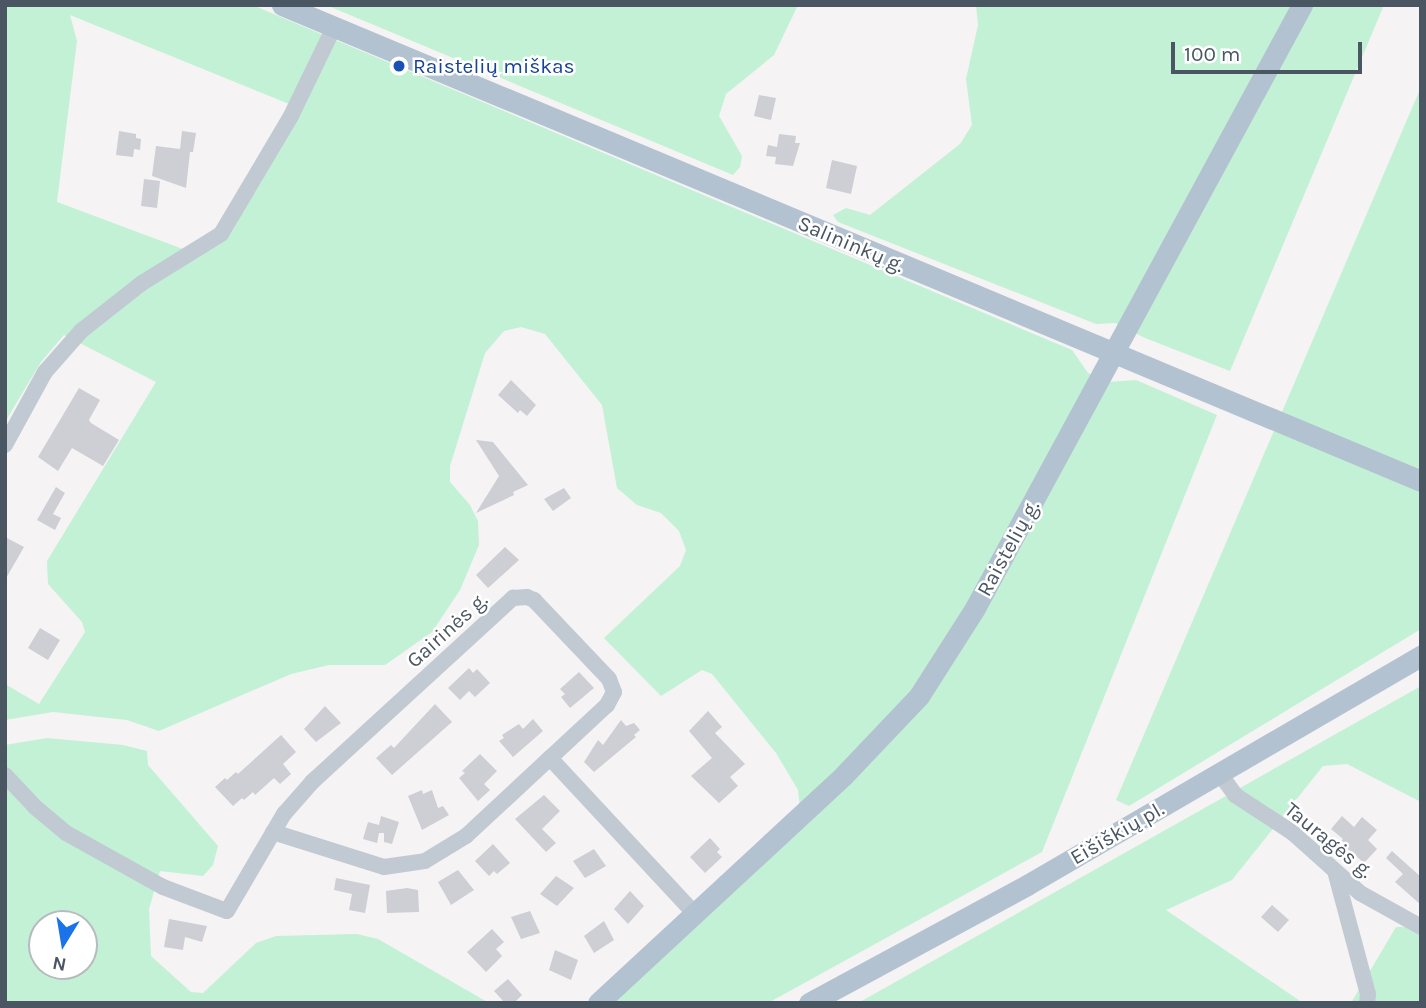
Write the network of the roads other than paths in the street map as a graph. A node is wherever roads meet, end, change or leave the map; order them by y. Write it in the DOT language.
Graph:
graph roads {
  1 [pos="282,5"];
  2 [pos="1302,5"];
  3 [pos="334,27"];
  4 [pos="1115,353"];
  5 [pos="5,445"];
  6 [pos="1421,481"];
  7 [pos="1421,656"];
  8 [pos="550,758"];
  9 [pos="1220,774"];
  10 [pos="5,775"];
  11 [pos="273,832"];
  12 [pos="1335,871"];
  13 [pos="695,914"];
  14 [pos="1421,927"];
  15 [pos="598,1003"];
  16 [pos="809,1003"];
  17 [pos="1367,1003"];
  1 -- 3 [label="main road, Salininkų g."];
  2 -- 4 [label="main road, Raistelių g."];
  3 -- 4 [label="main road, Salininkų g."];
  3 -- 5 [label="street"];
  4 -- 6 [label="main road, Salininkų g."];
  4 -- 13 [label="main road, Raistelių g."];
  7 -- 9 [label="main road, Eišiškių pl."];
  8 -- 11 [label="street, Gairinės g."];
  8 -- 11 [label="street, Gairinės g."];
  8 -- 13 [label="street"];
  9 -- 12 [label="street, Tauragės g."];
  9 -- 16 [label="main road, Eišiškių pl."];
  10 -- 11 [label="street, Gairinės g."];
  12 -- 14 [label="street, Tauragės g."];
  12 -- 17 [label="street"];
  13 -- 15 [label="main road, Raistelių g."];
}
